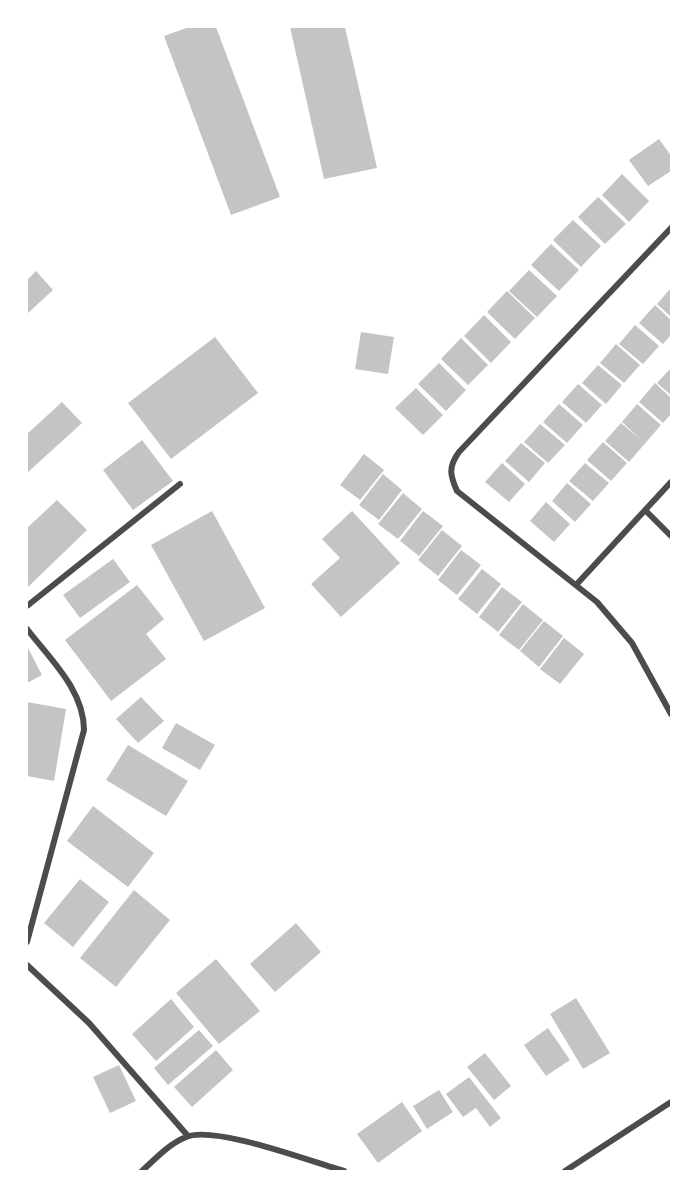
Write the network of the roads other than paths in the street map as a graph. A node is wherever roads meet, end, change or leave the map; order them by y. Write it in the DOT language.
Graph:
graph roads {
  1 [pos="671,228"];
  2 [pos="671,482"];
  3 [pos="180,484"];
  4 [pos="645,510"];
  5 [pos="671,536"];
  6 [pos="576,585"];
  7 [pos="27,606"];
  8 [pos="27,629"];
  9 [pos="671,714"];
  10 [pos="27,942"];
  11 [pos="27,965"];
  12 [pos="671,1102"];
  13 [pos="188,1136"];
  14 [pos="142,1171"];
  15 [pos="344,1171"];
  16 [pos="565,1171"];
  1 -- 6 [label="street"];
  2 -- 4 [label="street"];
  3 -- 7 [label="street"];
  4 -- 5 [label="street"];
  4 -- 6 [label="street"];
  6 -- 9 [label="street"];
  8 -- 10 [label="street"];
  11 -- 13 [label="street"];
  12 -- 16 [label="street"];
  13 -- 14 [label="street"];
  13 -- 15 [label="street"];
}
